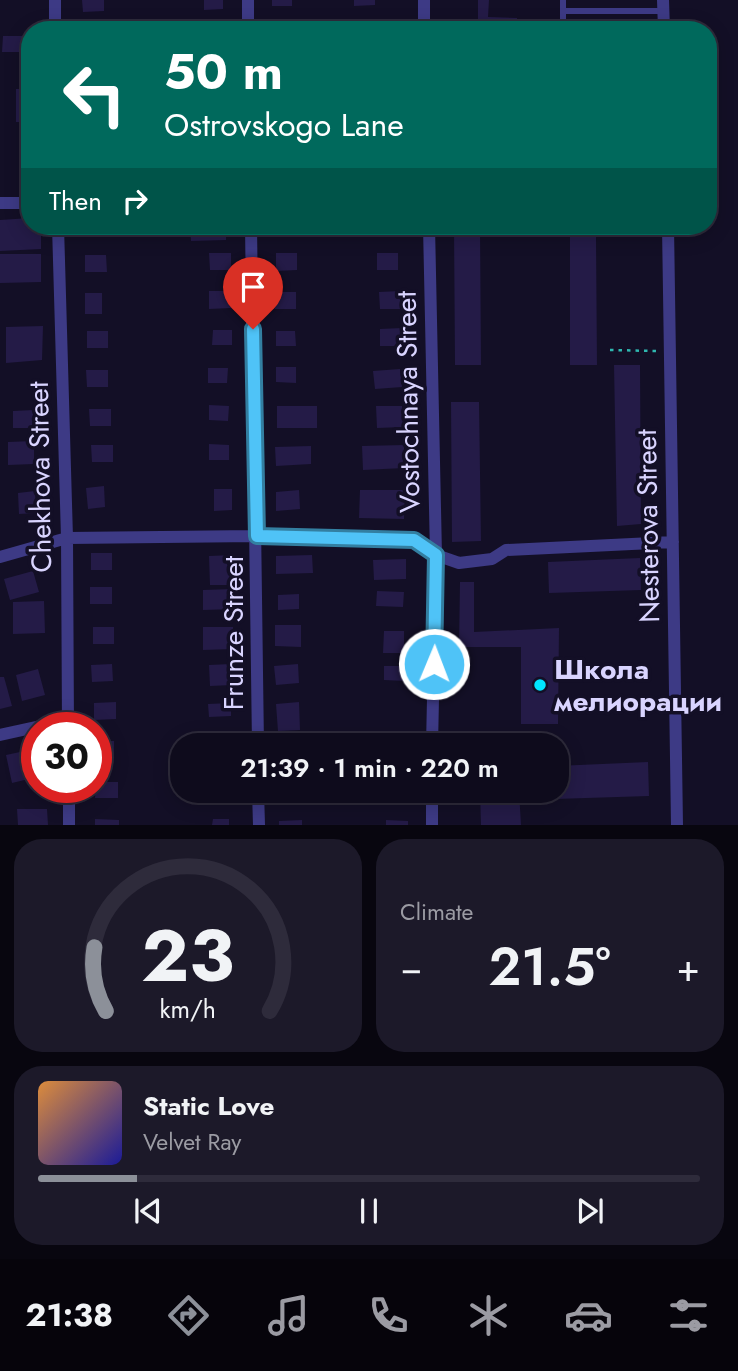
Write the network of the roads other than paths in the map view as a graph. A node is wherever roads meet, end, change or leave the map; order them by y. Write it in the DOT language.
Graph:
graph roads {
  1 [pos="55,0"];
  2 [pos="248,0"];
  3 [pos="424,0"];
  4 [pos="563,0"];
  5 [pos="663,5"];
  6 [pos="563,11"];
  7 [pos="55,21"];
  8 [pos="248,21"];
  9 [pos="424,21"];
  10 [pos="563,21"];
  11 [pos="0,203"];
  12 [pos="21,203"];
  13 [pos="58,235"];
  14 [pos="251,235"];
  15 [pos="429,235"];
  16 [pos="668,235"];
  17 [pos="257,536"];
  18 [pos="67,538"];
  19 [pos="673,542"];
  20 [pos="436,555"];
  21 [pos="0,557"];
  22 [pos="68,712"];
  23 [pos="21,732"];
  24 [pos="258,733"];
  25 [pos="432,733"];
  26 [pos="0,735"];
  27 [pos="69,803"];
  28 [pos="258,803"];
  29 [pos="432,803"];
  30 [pos="69,825"];
  31 [pos="259,825"];
  32 [pos="432,825"];
  33 [pos="677,825"];
  1 -- 7 [label="street"];
  2 -- 8 [label="street"];
  3 -- 9 [label="street"];
  4 -- 6 [label="lane"];
  5 -- 6 [label="lane"];
  6 -- 10 [label="lane"];
  11 -- 12 [label="street"];
  13 -- 18 [label="street, Chekhova Street"];
  14 -- 17 [label="street, Frunze Street"];
  15 -- 20 [label="street, Vostochnaya Street"];
  16 -- 19 [label="street, Nesterova Street"];
  17 -- 18 [label="street"];
  17 -- 20 [label="street"];
  17 -- 24 [label="street, Frunze Street"];
  18 -- 21 [label="street"];
  18 -- 22 [label="street, Chekhova Street"];
  19 -- 20 [label="street"];
  19 -- 33 [label="street, Nesterova Street"];
  20 -- 25 [label="street, Vostochnaya Street"];
  23 -- 26 [label="street"];
  27 -- 30 [label="street"];
  28 -- 31 [label="street"];
  29 -- 32 [label="street"];
}
